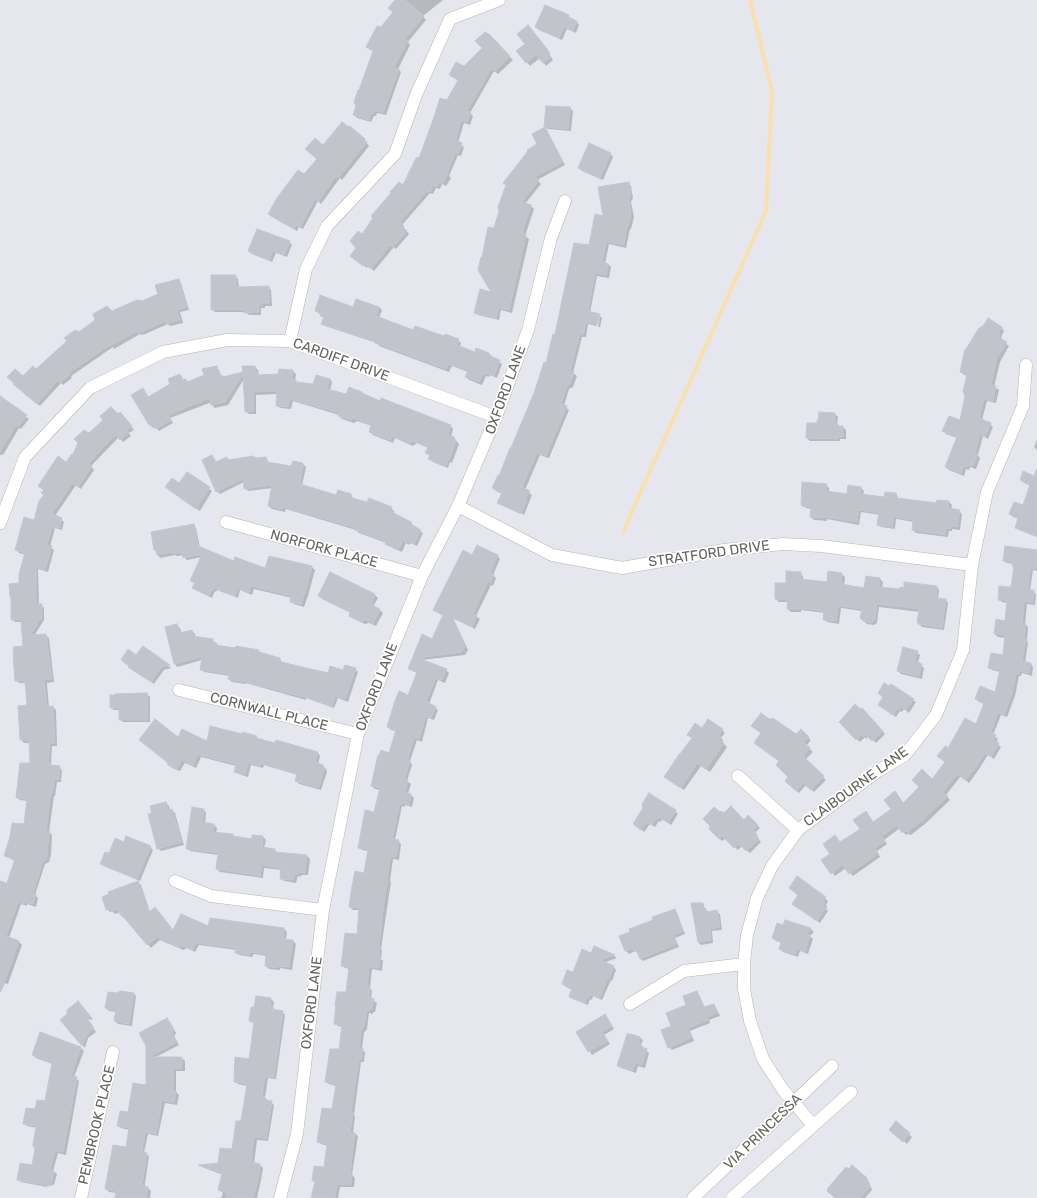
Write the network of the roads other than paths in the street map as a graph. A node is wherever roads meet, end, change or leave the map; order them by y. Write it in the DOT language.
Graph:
graph roads {
  1 [pos="499,0"];
  2 [pos="565,201"];
  3 [pos="290,341"];
  4 [pos="1026,365"];
  5 [pos="496,418"];
  6 [pos="458,506"];
  7 [pos="226,522"];
  8 [pos="0,524"];
  9 [pos="972,565"];
  10 [pos="422,576"];
  11 [pos="179,690"];
  12 [pos="358,734"];
  13 [pos="738,776"];
  14 [pos="798,830"];
  15 [pos="174,881"];
  16 [pos="323,910"];
  17 [pos="744,964"];
  18 [pos="630,1004"];
  19 [pos="113,1052"];
  20 [pos="832,1066"];
  21 [pos="851,1092"];
  22 [pos="793,1103"];
  23 [pos="813,1126"];
  24 [pos="81,1198"];
  25 [pos="280,1198"];
  26 [pos="693,1198"];
  27 [pos="732,1198"];
  1 -- 3 [label="street"];
  2 -- 5 [label="street, OXFORD LANE"];
  3 -- 5 [label="street, CARDIFF DRIVE"];
  3 -- 8 [label="street, CARDIFF DRIVE"];
  4 -- 9 [label="street, CLAIBOURNE LANE"];
  5 -- 6 [label="street, OXFORD LANE"];
  6 -- 9 [label="street, STRATFORD DRIVE"];
  6 -- 10 [label="street, OXFORD LANE"];
  7 -- 10 [label="street, NORFORK PLACE"];
  9 -- 14 [label="street, CLAIBOURNE LANE"];
  10 -- 12 [label="street, OXFORD LANE"];
  11 -- 12 [label="street, CORNWALL PLACE"];
  12 -- 16 [label="street, OXFORD LANE"];
  13 -- 14 [label="street"];
  14 -- 17 [label="street, CLAIBOURNE LANE"];
  15 -- 16 [label="street"];
  16 -- 25 [label="street, OXFORD LANE"];
  17 -- 18 [label="street"];
  17 -- 22 [label="street, CLAIBOURNE LANE"];
  19 -- 24 [label="street, PEMBROOK PLACE"];
  20 -- 22 [label="street, VIA PRINCESSA"];
  21 -- 23 [label="street, VIA PRINCESSA"];
  22 -- 23 [label="street, CLAIBOURNE LANE"];
  22 -- 26 [label="street, VIA PRINCESSA"];
  23 -- 27 [label="street, VIA PRINCESSA"];
}
